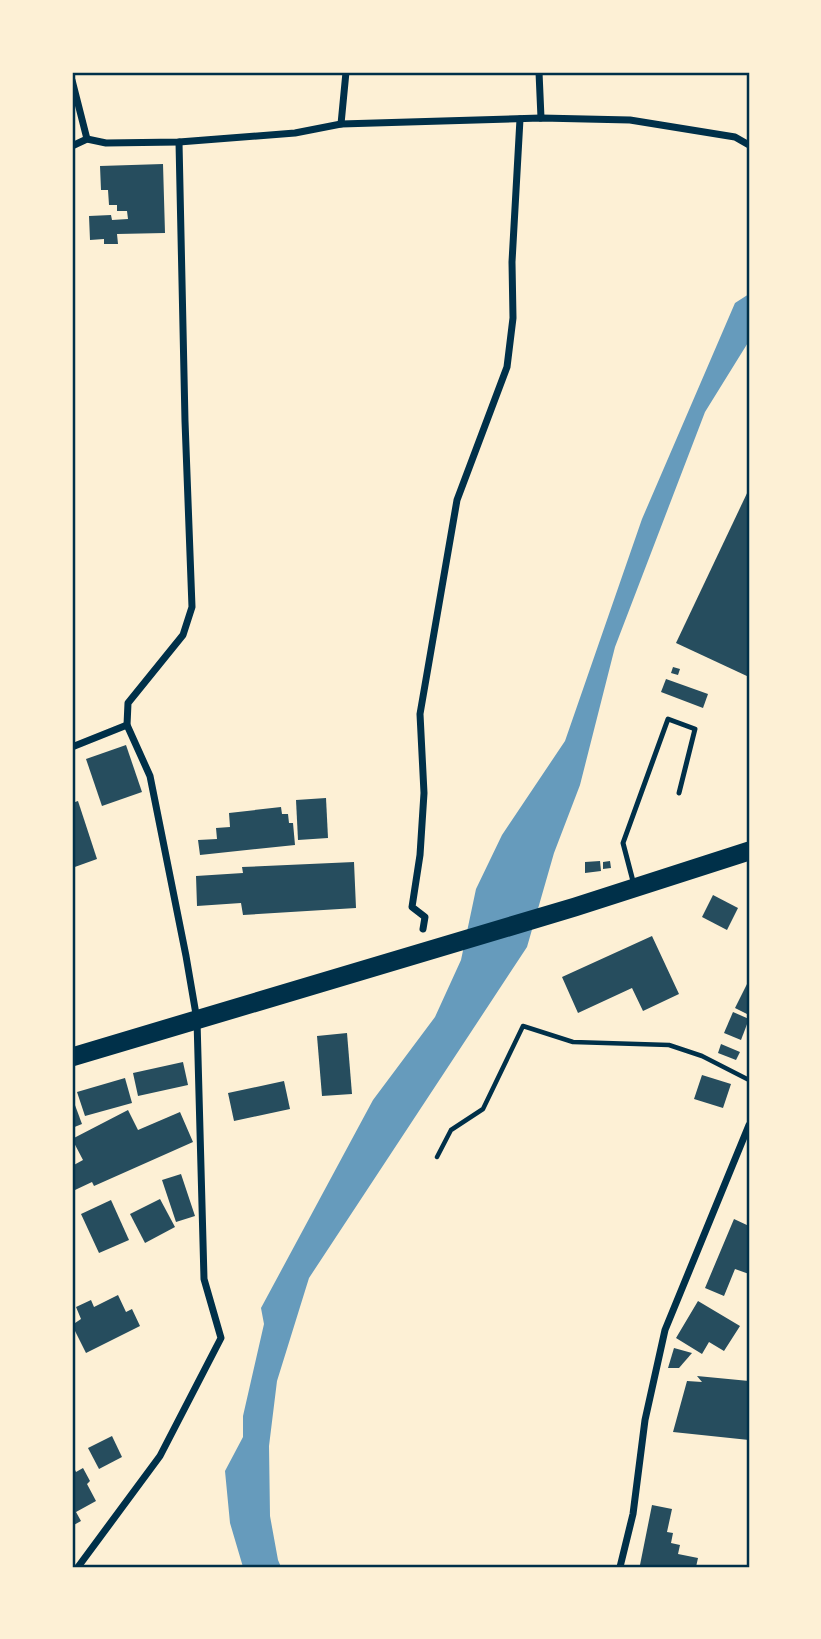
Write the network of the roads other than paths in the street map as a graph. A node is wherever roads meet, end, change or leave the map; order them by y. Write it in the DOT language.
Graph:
graph roads {
  1 [pos="346,72"];
  2 [pos="539,72"];
  3 [pos="72,80"];
  4 [pos="541,118"];
  5 [pos="520,119"];
  6 [pos="341,124"];
  7 [pos="87,139"];
  8 [pos="179,142"];
  9 [pos="749,145"];
  10 [pos="72,146"];
  11 [pos="127,726"];
  12 [pos="72,747"];
  13 [pos="679,793"];
  14 [pos="749,851"];
  15 [pos="634,888"];
  16 [pos="424,929"];
  17 [pos="197,1020"];
  18 [pos="72,1057"];
  19 [pos="749,1125"];
  20 [pos="78,1567"];
  21 [pos="620,1567"];
  1 -- 6 [label="street"];
  2 -- 4 [label="street"];
  3 -- 7 [label="street"];
  4 -- 5 [label="street"];
  4 -- 9 [label="street"];
  5 -- 6 [label="street"];
  5 -- 16 [label="street"];
  6 -- 8 [label="street"];
  7 -- 8 [label="street"];
  7 -- 10 [label="street"];
  8 -- 11 [label="street"];
  11 -- 12 [label="street"];
  11 -- 17 [label="street"];
  13 -- 15 [label="lane"];
  14 -- 15 [label="highway"];
  15 -- 17 [label="highway"];
  17 -- 18 [label="highway"];
  17 -- 20 [label="street"];
  19 -- 21 [label="street"];
}
